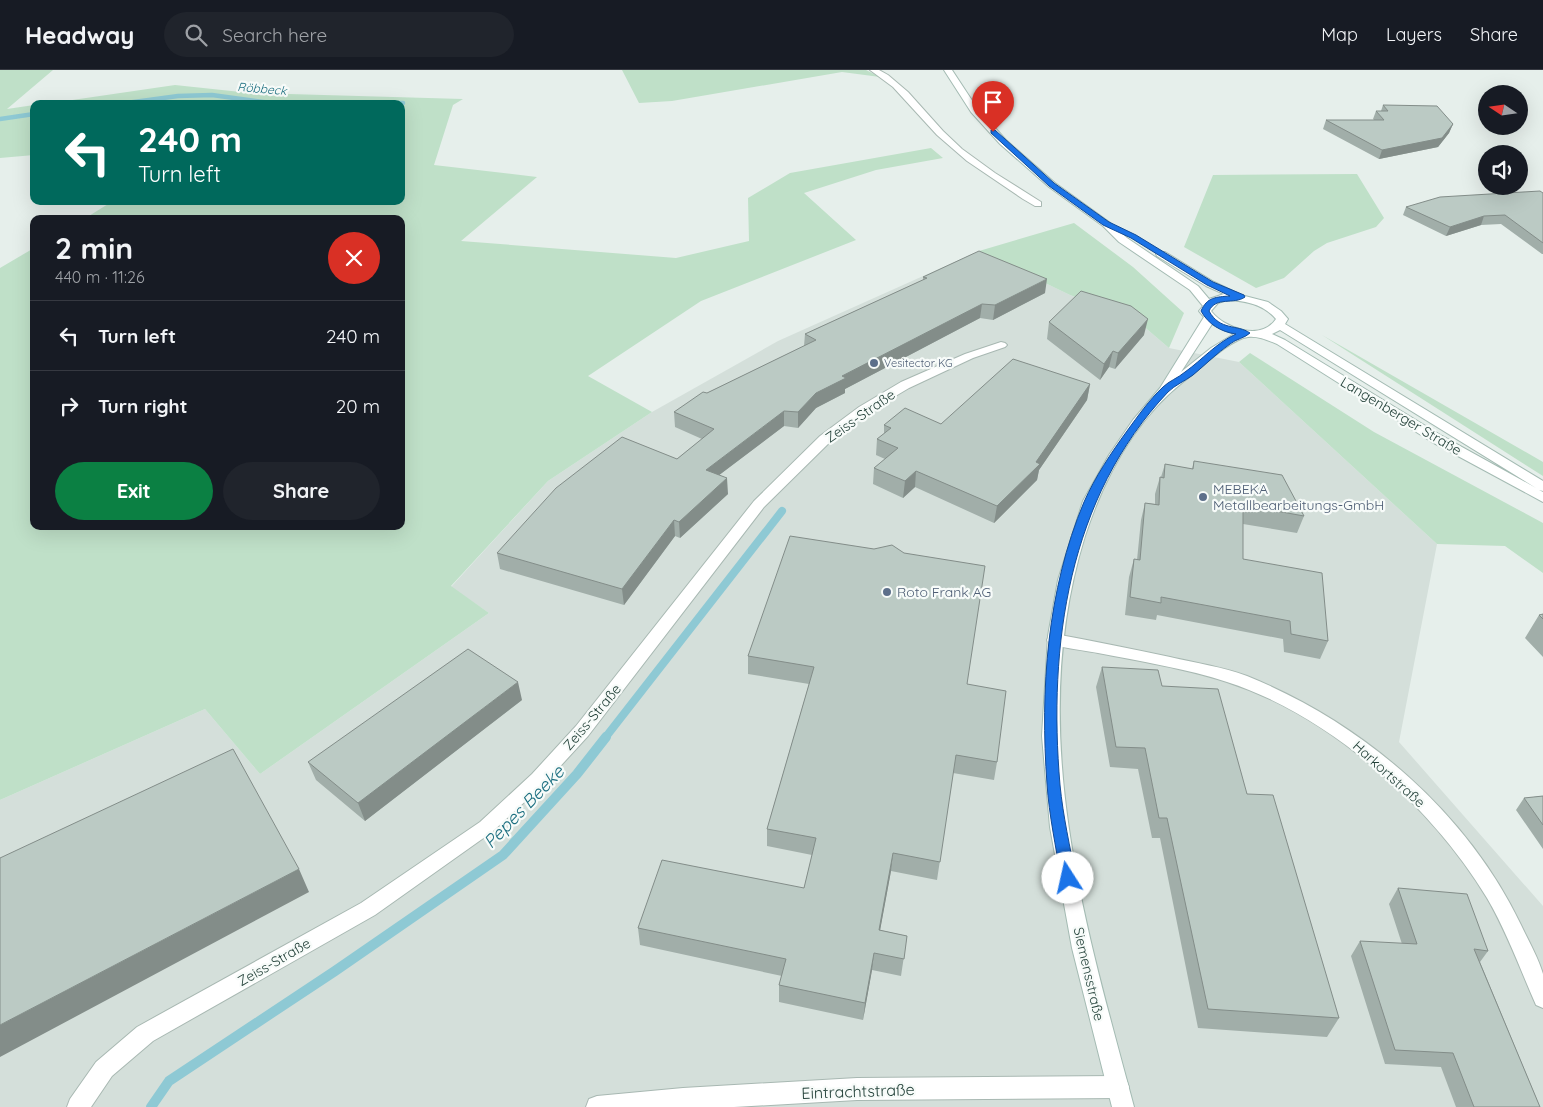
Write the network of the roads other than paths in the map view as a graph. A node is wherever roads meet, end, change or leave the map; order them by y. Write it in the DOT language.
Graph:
graph roads {
  1 [pos="874,70"];
  2 [pos="948,70"];
  3 [pos="1038,204"];
  4 [pos="1106,224"];
  5 [pos="1241,297"];
  6 [pos="1208,304"];
  7 [pos="1209,318"];
  8 [pos="1279,325"];
  9 [pos="1246,333"];
  10 [pos="1260,333"];
  11 [pos="1001,346"];
  12 [pos="1166,388"];
  13 [pos="1543,487"];
  14 [pos="1543,498"];
  15 [pos="1055,640"];
  16 [pos="1543,998"];
  17 [pos="1121,1097"];
  18 [pos="78,1107"];
  19 [pos="597,1107"];
  1 -- 3 [label="street"];
  2 -- 4 [label="street"];
  4 -- 5 [label="street"];
  4 -- 6 [label="street"];
  5 -- 6 [label="street"];
  5 -- 8 [label="street"];
  6 -- 7 [label="street"];
  7 -- 9 [label="street"];
  7 -- 12 [label="street, Siemensstraße"];
  8 -- 10 [label="street"];
  8 -- 13 [label="street, Langenberger Straße"];
  9 -- 10 [label="street"];
  9 -- 12 [label="street, Siemensstraße"];
  10 -- 14 [label="street, Langenberger Straße"];
  11 -- 18 [label="street, Zeiss-Straße"];
  12 -- 15 [label="street, Siemensstraße"];
  15 -- 16 [label="street, Harkortstraße"];
  15 -- 17 [label="street, Siemensstraße"];
  17 -- 19 [label="street, Eintrachtstraße"];
}
